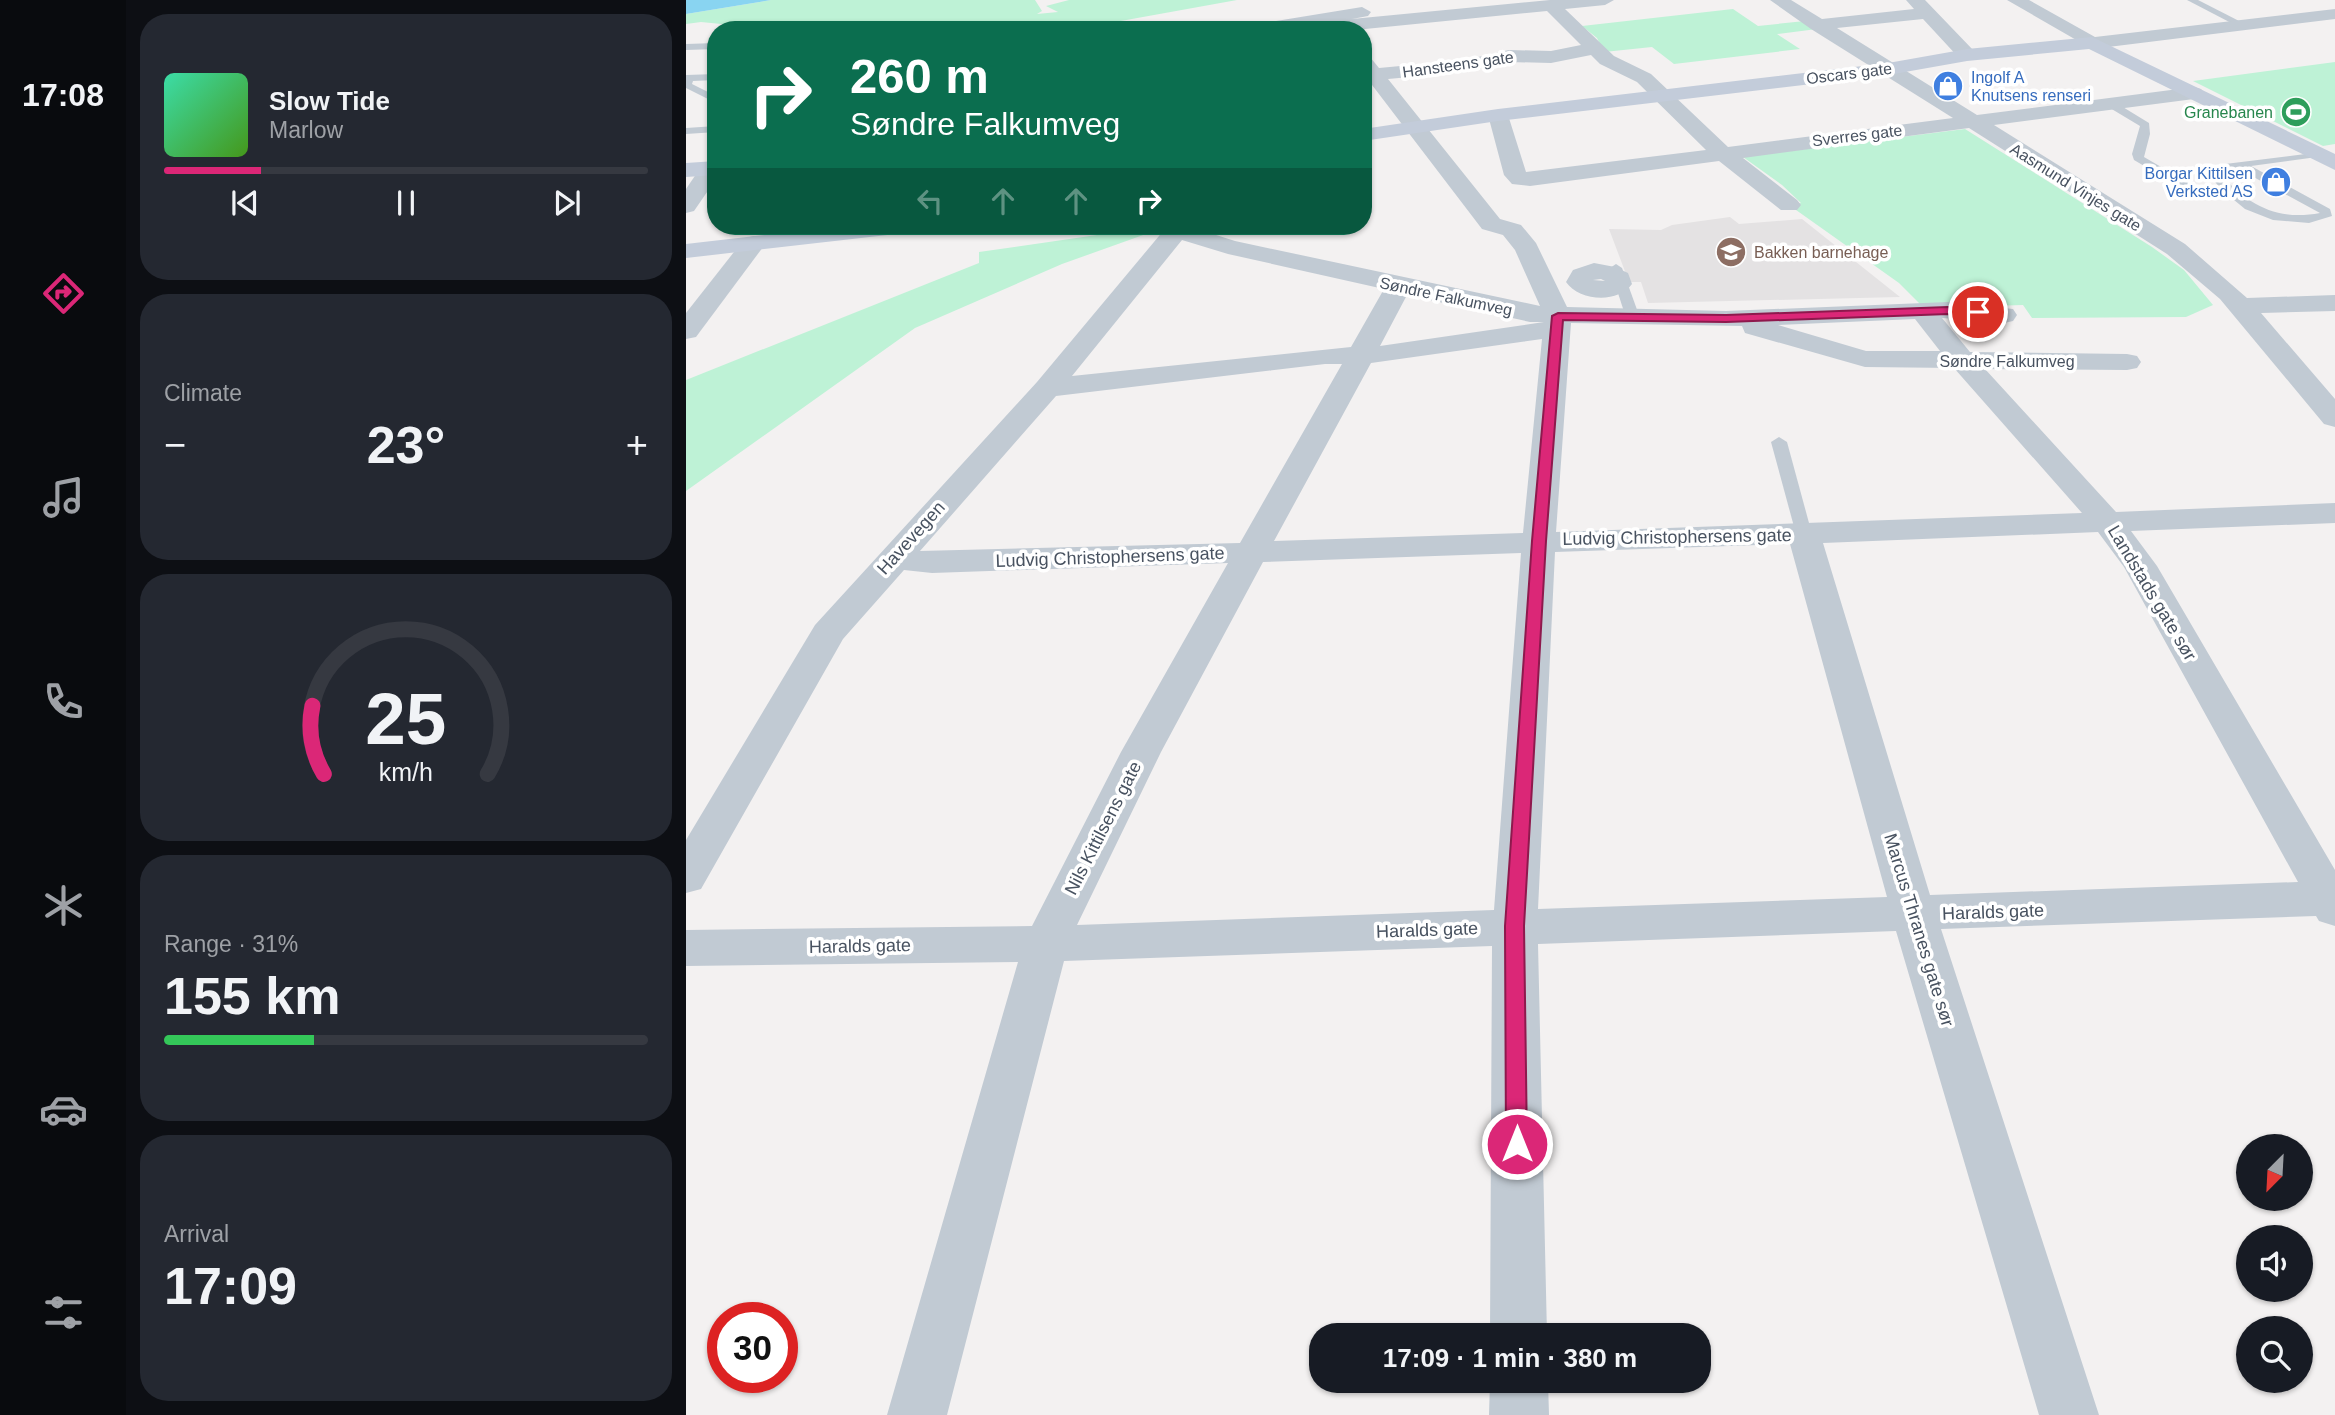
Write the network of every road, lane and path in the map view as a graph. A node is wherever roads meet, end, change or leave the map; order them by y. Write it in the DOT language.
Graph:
graph roads {
  1 [pos="1439,0"];
  2 [pos="1605,0"];
  3 [pos="1779,0"];
  4 [pos="2016,0"];
  5 [pos="2191,0"];
  6 [pos="1358,5"];
  7 [pos="1552,6"];
  8 [pos="1921,6"];
  9 [pos="2335,14"];
  10 [pos="1339,21"];
  11 [pos="1372,22"];
  12 [pos="1817,24"];
  13 [pos="2240,24"];
  14 [pos="2092,43"];
  15 [pos="707,46"];
  16 [pos="686,47"];
  17 [pos="1595,48"];
  18 [pos="1967,55"];
  19 [pos="1888,69"];
  20 [pos="1372,70"];
  21 [pos="694,76"];
  22 [pos="1372,77"];
  23 [pos="2194,93"];
  24 [pos="707,95"];
  25 [pos="1662,96"];
  26 [pos="2109,103"];
  27 [pos="1498,115"];
  28 [pos="1970,121"];
  29 [pos="1415,127"];
  30 [pos="707,130"];
  31 [pos="686,131"];
  32 [pos="1372,134"];
  33 [pos="1722,153"];
  34 [pos="2328,158"];
  35 [pos="2240,165"];
  36 [pos="707,167"];
  37 [pos="686,170"];
  38 [pos="707,176"];
  39 [pos="2228,192"];
  40 [pos="1789,205"];
  41 [pos="686,206"];
  42 [pos="825,235"];
  43 [pos="1169,235"];
  44 [pos="1195,235"];
  45 [pos="754,243"];
  46 [pos="686,251"];
  47 [pos="1618,275"];
  48 [pos="1399,286"];
  49 [pos="2335,303"];
  50 [pos="2241,306"];
  51 [pos="1923,312"];
  52 [pos="2004,315"];
  53 [pos="1633,318"];
  54 [pos="1726,319"];
  55 [pos="1557,323"];
  56 [pos="686,331"];
  57 [pos="1360,356"];
  58 [pos="1960,361"];
  59 [pos="2127,362"];
  60 [pos="1047,388"];
  61 [pos="2332,412"];
  62 [pos="1779,442"];
  63 [pos="2335,513"];
  64 [pos="2109,521"];
  65 [pos="1804,534"];
  66 [pos="1539,541"];
  67 [pos="1251,552"];
  68 [pos="893,558"];
  69 [pos="686,877"];
  70 [pos="2333,902"];
  71 [pos="1914,915"];
  72 [pos="1515,926"];
  73 [pos="1046,944"];
  74 [pos="686,948"];
  75 [pos="1519,1323"];
  76 [pos="1519,1393"];
  77 [pos="917,1415"];
  78 [pos="1519,1415"];
  79 [pos="2069,1415"];
  1 -- 6 [label="street"];
  2 -- 7 [label="street"];
  3 -- 12 [label="street, Aasmund Vinjes gate"];
  4 -- 14 [label="street"];
  5 -- 13 [label="lane"];
  6 -- 10 [label="street"];
  7 -- 11 [label="street"];
  7 -- 17 [label="street"];
  8 -- 12 [label="street"];
  8 -- 18 [label="street"];
  9 -- 13 [label="street, Oscars gate"];
  12 -- 19 [label="street, Aasmund Vinjes gate"];
  13 -- 14 [label="street, Oscars gate"];
  14 -- 18 [label="street, Oscars gate"];
  14 -- 23 [label="street"];
  15 -- 16 [label="lane"];
  17 -- 20 [label="street, Hansteens gate"];
  17 -- 25 [label="street"];
  18 -- 19 [label="street, Oscars gate"];
  19 -- 25 [label="street, Oscars gate"];
  19 -- 28 [label="street, Aasmund Vinjes gate"];
  21 -- 24 [label="lane"];
  22 -- 29 [label="street"];
  23 -- 26 [label="street, Sverres gate"];
  23 -- 34 [label="street"];
  25 -- 27 [label="street, Oscars gate"];
  25 -- 33 [label="street"];
  26 -- 28 [label="street, Sverres gate"];
  26 -- 39 [label="lane"];
  27 -- 29 [label="street, Oscars gate"];
  27 -- 33 [label="street, Sverres gate"];
  28 -- 33 [label="street, Sverres gate"];
  28 -- 50 [label="street, Aasmund Vinjes gate"];
  29 -- 32 [label="street, Oscars gate"];
  29 -- 55 [label="street"];
  30 -- 31 [label="lane"];
  33 -- 40 [label="street"];
  34 -- 35 [label="lane"];
  35 -- 39 [label="lane"];
  35 -- 39 [label="lane"];
  36 -- 37 [label="street"];
  38 -- 41 [label="street"];
  42 -- 45 [label="street"];
  43 -- 60 [label="street, Havevegen"];
  44 -- 48 [label="street, Søndre Falkumveg"];
  45 -- 46 [label="street"];
  45 -- 56 [label="street"];
  47 -- 53 [label="lane"];
  48 -- 55 [label="street, Søndre Falkumveg"];
  48 -- 57 [label="street, Nils Kittilsens gate"];
  49 -- 50 [label="street"];
  50 -- 61 [label="street, Aasmund Vinjes gate"];
  51 -- 52 [label="street, Søndre Falkumveg"];
  51 -- 54 [label="street, Søndre Falkumveg"];
  51 -- 58 [label="street, Landstads gate sør"];
  53 -- 54 [label="street, Søndre Falkumveg"];
  53 -- 55 [label="street, Søndre Falkumveg"];
  54 -- 58 [label="street, Søndre Falkumveg"];
  55 -- 57 [label="street"];
  55 -- 66 [label="street"];
  57 -- 60 [label="street"];
  57 -- 67 [label="street, Nils Kittilsens gate"];
  58 -- 59 [label="street, Søndre Falkumveg"];
  58 -- 64 [label="street, Landstads gate sør"];
  60 -- 68 [label="street, Havevegen"];
  62 -- 65 [label="lane, Marcus Thranes gate sør"];
  63 -- 64 [label="street, Ludvig Christophersens gate"];
  64 -- 65 [label="street, Ludvig Christophersens gate"];
  64 -- 70 [label="street, Landstads gate sør"];
  65 -- 66 [label="street, Ludvig Christophersens gate"];
  65 -- 71 [label="street, Marcus Thranes gate sør"];
  66 -- 67 [label="street, Ludvig Christophersens gate"];
  66 -- 72 [label="street"];
  67 -- 68 [label="street, Ludvig Christophersens gate"];
  67 -- 73 [label="street, Nils Kittilsens gate"];
  68 -- 69 [label="street, Havevegen"];
  70 -- 71 [label="street, Haralds gate"];
  71 -- 72 [label="street, Haralds gate"];
  71 -- 79 [label="street, Marcus Thranes gate sør"];
  72 -- 73 [label="street, Haralds gate"];
  72 -- 75 [label="street"];
  73 -- 74 [label="street, Haralds gate"];
  73 -- 77 [label="street, Nils Kittilsens gate"];
  76 -- 78 [label="street"];
}
